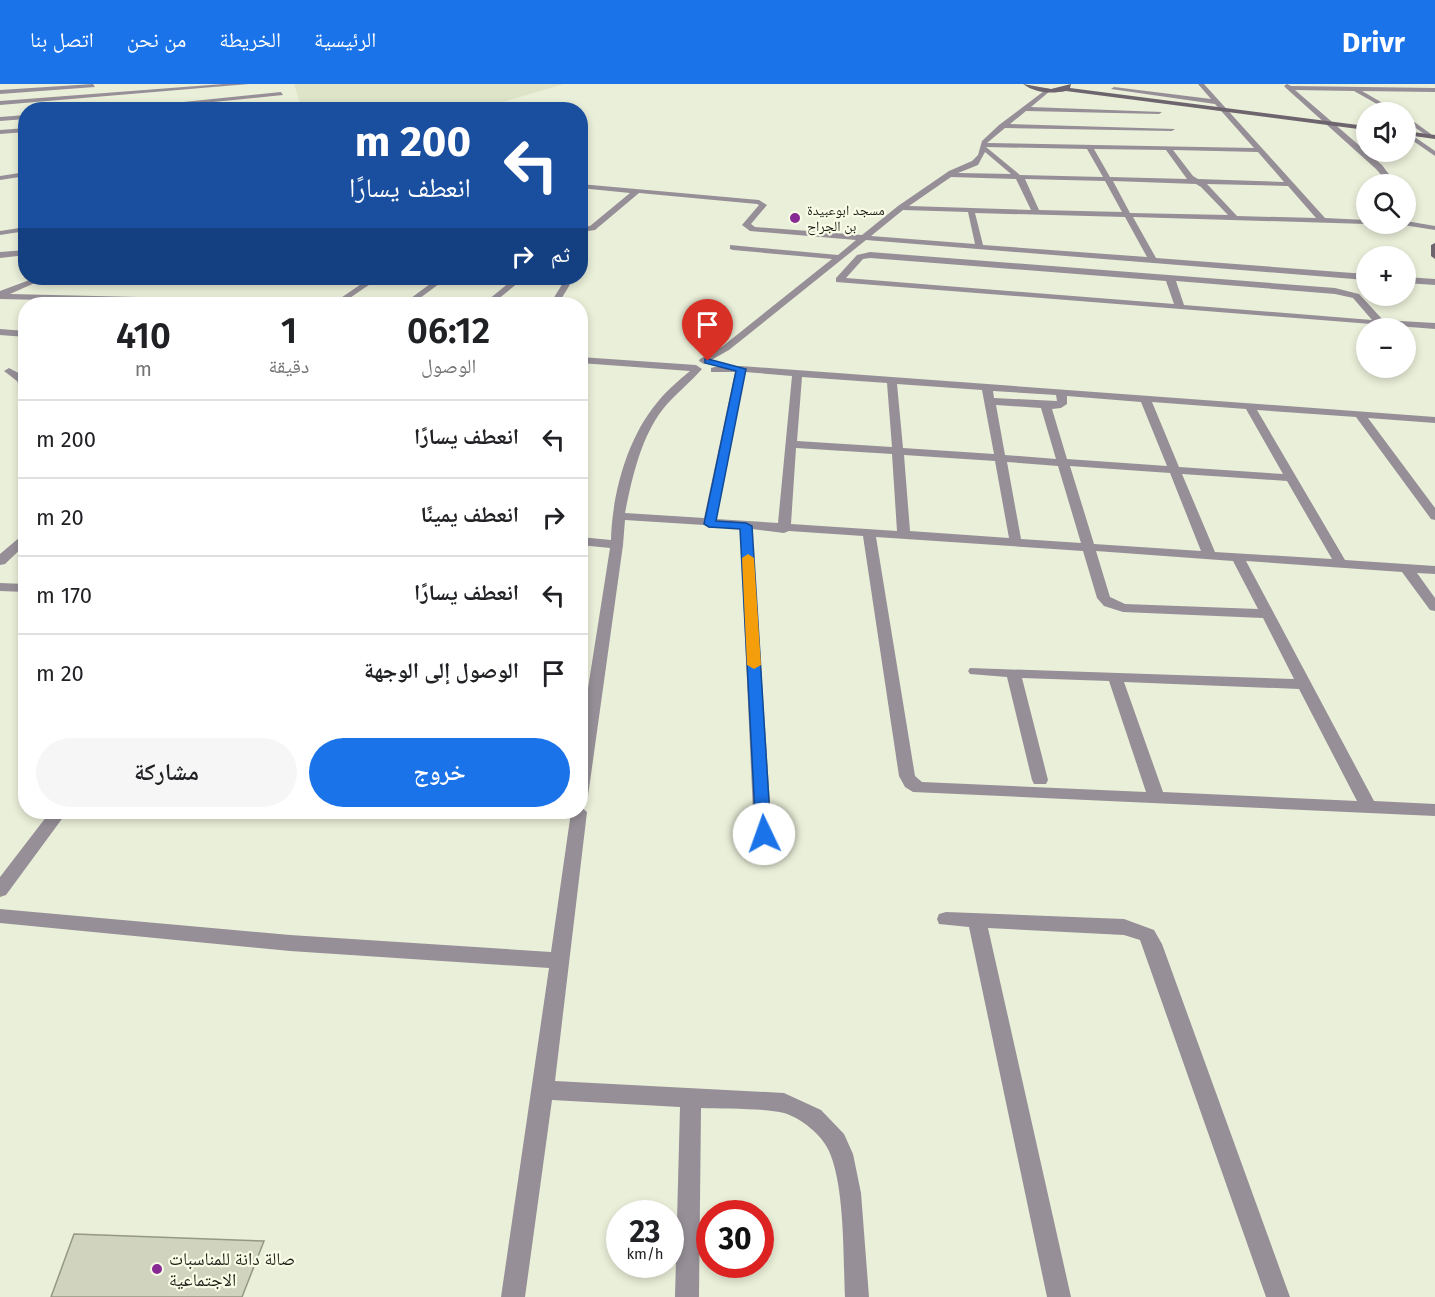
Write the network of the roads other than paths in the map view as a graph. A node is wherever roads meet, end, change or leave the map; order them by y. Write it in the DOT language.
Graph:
graph roads {
  1 [pos="127,84"];
  2 [pos="246,84"];
  3 [pos="1144,84"];
  4 [pos="1202,84"];
  5 [pos="1408,84"];
  6 [pos="102,85"];
  7 [pos="1025,85"];
  8 [pos="1067,86"];
  9 [pos="1287,86"];
  10 [pos="1114,89"];
  11 [pos="1354,89"];
  12 [pos="1048,90"];
  13 [pos="1419,90"];
  14 [pos="1435,90"];
  15 [pos="0,92"];
  16 [pos="125,93"];
  17 [pos="280,94"];
  18 [pos="1151,97"];
  19 [pos="1435,99"];
  20 [pos="217,100"];
  21 [pos="123,102"];
  22 [pos="196,102"];
  23 [pos="1377,102"];
  24 [pos="0,103"];
  25 [pos="1220,106"];
  26 [pos="1026,109"];
  27 [pos="1159,112"];
  28 [pos="18,118"];
  29 [pos="0,119"];
  30 [pos="1327,122"];
  31 [pos="1416,125"];
  32 [pos="1000,126"];
  33 [pos="1356,126"];
  34 [pos="1172,129"];
  35 [pos="0,132"];
  36 [pos="18,132"];
  37 [pos="1416,133"];
  38 [pos="1178,136"];
  39 [pos="1433,136"];
  40 [pos="1416,140"];
  41 [pos="1183,142"];
  42 [pos="1089,146"];
  43 [pos="982,147"];
  44 [pos="1168,148"];
  45 [pos="1188,148"];
  46 [pos="1261,150"];
  47 [pos="1435,154"];
  48 [pos="1385,174"];
  49 [pos="18,175"];
  50 [pos="949,175"];
  51 [pos="1019,176"];
  52 [pos="0,178"];
  53 [pos="1108,178"];
  54 [pos="1198,182"];
  55 [pos="1289,184"];
  56 [pos="588,187"];
  57 [pos="637,191"];
  58 [pos="1149,204"];
  59 [pos="901,208"];
  60 [pos="971,211"];
  61 [pos="1036,213"];
  62 [pos="1130,215"];
  63 [pos="1157,216"];
  64 [pos="1235,218"];
  65 [pos="1323,221"];
  66 [pos="1356,222"];
  67 [pos="1416,224"];
  68 [pos="1435,228"];
  69 [pos="588,229"];
  70 [pos="18,230"];
  71 [pos="0,233"];
  72 [pos="863,237"];
  73 [pos="1435,242"];
  74 [pos="980,246"];
  75 [pos="733,247"];
  76 [pos="18,253"];
  77 [pos="0,255"];
  78 [pos="1435,256"];
  79 [pos="837,257"];
  80 [pos="1154,260"];
  81 [pos="1356,276"];
  82 [pos="813,278"];
  83 [pos="995,278"];
  84 [pos="1170,278"];
  85 [pos="839,280"];
  86 [pos="1416,281"];
  87 [pos="1435,282"];
  88 [pos="25,285"];
  89 [pos="364,285"];
  90 [pos="433,285"];
  91 [pos="511,285"];
  92 [pos="0,295"];
  93 [pos="68,297"];
  94 [pos="346,297"];
  95 [pos="417,297"];
  96 [pos="496,297"];
  97 [pos="1180,307"];
  98 [pos="1376,318"];
  99 [pos="1356,321"];
  100 [pos="1416,325"];
  101 [pos="1435,326"];
  102 [pos="0,332"];
  103 [pos="18,333"];
  104 [pos="588,360"];
  105 [pos="704,368"];
  106 [pos="741,369"];
  107 [pos="9,371"];
  108 [pos="797,373"];
  109 [pos="18,377"];
  110 [pos="892,380"];
  111 [pos="987,387"];
  112 [pos="1061,392"];
  113 [pos="1145,399"];
  114 [pos="990,401"];
  115 [pos="1045,405"];
  116 [pos="1249,406"];
  117 [pos="1359,414"];
  118 [pos="1435,420"];
  119 [pos="791,444"];
  120 [pos="897,451"];
  121 [pos="1000,458"];
  122 [pos="1062,462"];
  123 [pos="1174,470"];
  124 [pos="1291,478"];
  125 [pos="619,516"];
  126 [pos="1435,516"];
  127 [pos="709,524"];
  128 [pos="746,526"];
  129 [pos="784,528"];
  130 [pos="869,534"];
  131 [pos="904,536"];
  132 [pos="588,542"];
  133 [pos="18,544"];
  134 [pos="1016,544"];
  135 [pos="617,545"];
  136 [pos="1088,548"];
  137 [pos="1210,556"];
  138 [pos="1238,558"];
  139 [pos="0,561"];
  140 [pos="1341,564"];
  141 [pos="1407,569"];
  142 [pos="1435,570"];
  143 [pos="0,587"];
  144 [pos="18,588"];
  145 [pos="1435,607"];
  146 [pos="1267,614"];
  147 [pos="975,671"];
  148 [pos="1013,672"];
  149 [pos="1114,676"];
  150 [pos="1304,684"];
  151 [pos="588,742"];
  152 [pos="1040,780"];
  153 [pos="1157,799"];
  154 [pos="1369,807"];
  155 [pos="1435,810"];
  156 [pos="54,819"];
  157 [pos="578,819"];
  158 [pos="764,834"];
  159 [pos="0,890"];
  160 [pos="0,916"];
  161 [pos="946,919"];
  162 [pos="976,921"];
  163 [pos="560,961"];
  164 [pos="543,1090"];
  165 [pos="691,1098"];
  166 [pos="513,1297"];
  167 [pos="687,1297"];
  168 [pos="857,1297"];
  169 [pos="1059,1297"];
  170 [pos="1278,1297"];
  1 -- 16 [label="street"];
  2 -- 16 [label="street"];
  3 -- 18 [label="street"];
  4 -- 25 [label="street"];
  5 -- 13 [label="street"];
  6 -- 15 [label="street"];
  7 -- 12 [label="street"];
  8 -- 12 [label="street"];
  8 -- 18 [label="street"];
  8 -- 25 [label="street"];
  9 -- 11 [label="street"];
  9 -- 30 [label="street"];
  10 -- 18 [label="street"];
  11 -- 13 [label="street"];
  11 -- 23 [label="street"];
  12 -- 26 [label="street"];
  13 -- 14 [label="street"];
  13 -- 19 [label="street"];
  16 -- 21 [label="street"];
  16 -- 24 [label="street"];
  17 -- 20 [label="street"];
  18 -- 25 [label="street"];
  18 -- 27 [label="street"];
  20 -- 22 [label="street"];
  25 -- 30 [label="street"];
  25 -- 46 [label="street"];
  26 -- 27 [label="street"];
  26 -- 32 [label="street"];
  27 -- 34 [label="street"];
  28 -- 29 [label="street"];
  30 -- 33 [label="street"];
  30 -- 48 [label="street"];
  31 -- 39 [label="street"];
  32 -- 34 [label="street"];
  32 -- 43 [label="street"];
  34 -- 38 [label="street"];
  35 -- 36 [label="street"];
  37 -- 39 [label="street"];
  40 -- 47 [label="street"];
  41 -- 45 [label="street"];
  42 -- 43 [label="street"];
  42 -- 44 [label="street"];
  42 -- 53 [label="street"];
  43 -- 50 [label="street"];
  43 -- 51 [label="street"];
  44 -- 45 [label="street"];
  44 -- 54 [label="street"];
  45 -- 46 [label="street"];
  46 -- 55 [label="street"];
  49 -- 52 [label="street"];
  50 -- 51 [label="street"];
  50 -- 59 [label="street"];
  51 -- 53 [label="street"];
  51 -- 61 [label="street"];
  53 -- 54 [label="street"];
  53 -- 62 [label="street"];
  54 -- 55 [label="street"];
  54 -- 64 [label="street"];
  55 -- 65 [label="street"];
  56 -- 57 [label="street"];
  57 -- 69 [label="street"];
  57 -- 72 [label="street"];
  58 -- 63 [label="street"];
  59 -- 60 [label="street"];
  59 -- 72 [label="street"];
  60 -- 61 [label="street"];
  60 -- 74 [label="street"];
  61 -- 62 [label="street"];
  62 -- 63 [label="street"];
  62 -- 80 [label="street"];
  63 -- 64 [label="street"];
  64 -- 65 [label="street"];
  65 -- 66 [label="street"];
  67 -- 68 [label="street"];
  70 -- 71 [label="street"];
  72 -- 74 [label="street"];
  72 -- 79 [label="street"];
  73 -- 78 [label="street"];
  74 -- 80 [label="street"];
  75 -- 79 [label="street"];
  76 -- 77 [label="street"];
  79 -- 82 [label="street"];
  80 -- 81 [label="street"];
  82 -- 85 [label="street"];
  82 -- 105 [label="street"];
  83 -- 84 [label="street"];
  83 -- 85 [label="street"];
  83 -- 85 [label="street"];
  83 -- 97 [label="street"];
  84 -- 97 [label="street"];
  84 -- 98 [label="street"];
  86 -- 87 [label="street"];
  88 -- 92 [label="street"];
  89 -- 94 [label="street"];
  90 -- 95 [label="street"];
  91 -- 96 [label="street"];
  92 -- 93 [label="street"];
  97 -- 99 [label="street"];
  100 -- 101 [label="street"];
  102 -- 103 [label="street"];
  104 -- 105 [label="street"];
  105 -- 106 [label="street"];
  105 -- 125 [label="street"];
  106 -- 108 [label="street"];
  106 -- 127 [label="street"];
  107 -- 109 [label="street"];
  108 -- 110 [label="street"];
  108 -- 119 [label="street"];
  110 -- 111 [label="street"];
  110 -- 120 [label="street"];
  111 -- 112 [label="street"];
  111 -- 114 [label="street"];
  112 -- 113 [label="street"];
  112 -- 115 [label="street"];
  113 -- 116 [label="street"];
  113 -- 123 [label="street"];
  114 -- 115 [label="street"];
  114 -- 121 [label="street"];
  115 -- 122 [label="street"];
  116 -- 117 [label="street"];
  116 -- 124 [label="street"];
  117 -- 118 [label="street"];
  117 -- 126 [label="street"];
  119 -- 120 [label="street"];
  119 -- 129 [label="street"];
  120 -- 121 [label="street"];
  120 -- 131 [label="street"];
  121 -- 122 [label="street"];
  121 -- 134 [label="street"];
  122 -- 123 [label="street"];
  122 -- 136 [label="street"];
  123 -- 124 [label="street"];
  123 -- 137 [label="street"];
  124 -- 140 [label="street"];
  125 -- 127 [label="street"];
  125 -- 135 [label="street"];
  127 -- 128 [label="street"];
  128 -- 129 [label="street"];
  128 -- 158 [label="street"];
  129 -- 130 [label="street"];
  130 -- 131 [label="street"];
  130 -- 153 [label="street"];
  131 -- 134 [label="street"];
  132 -- 135 [label="street"];
  133 -- 139 [label="street"];
  134 -- 136 [label="street"];
  135 -- 151 [label="street"];
  136 -- 137 [label="street"];
  136 -- 146 [label="street"];
  137 -- 138 [label="street"];
  138 -- 140 [label="street"];
  138 -- 146 [label="street"];
  140 -- 141 [label="street"];
  141 -- 142 [label="street"];
  141 -- 145 [label="street"];
  143 -- 144 [label="street"];
  146 -- 150 [label="street"];
  147 -- 148 [label="street"];
  148 -- 149 [label="street"];
  148 -- 152 [label="street"];
  149 -- 150 [label="street"];
  149 -- 153 [label="street"];
  150 -- 154 [label="street"];
  153 -- 154 [label="street"];
  154 -- 155 [label="street"];
  156 -- 159 [label="street"];
  157 -- 163 [label="street"];
  160 -- 163 [label="street"];
  161 -- 162 [label="street"];
  162 -- 169 [label="street"];
  162 -- 170 [label="street"];
  163 -- 164 [label="street"];
  164 -- 165 [label="street"];
  164 -- 166 [label="street"];
  165 -- 167 [label="street"];
  165 -- 168 [label="street"];
}
